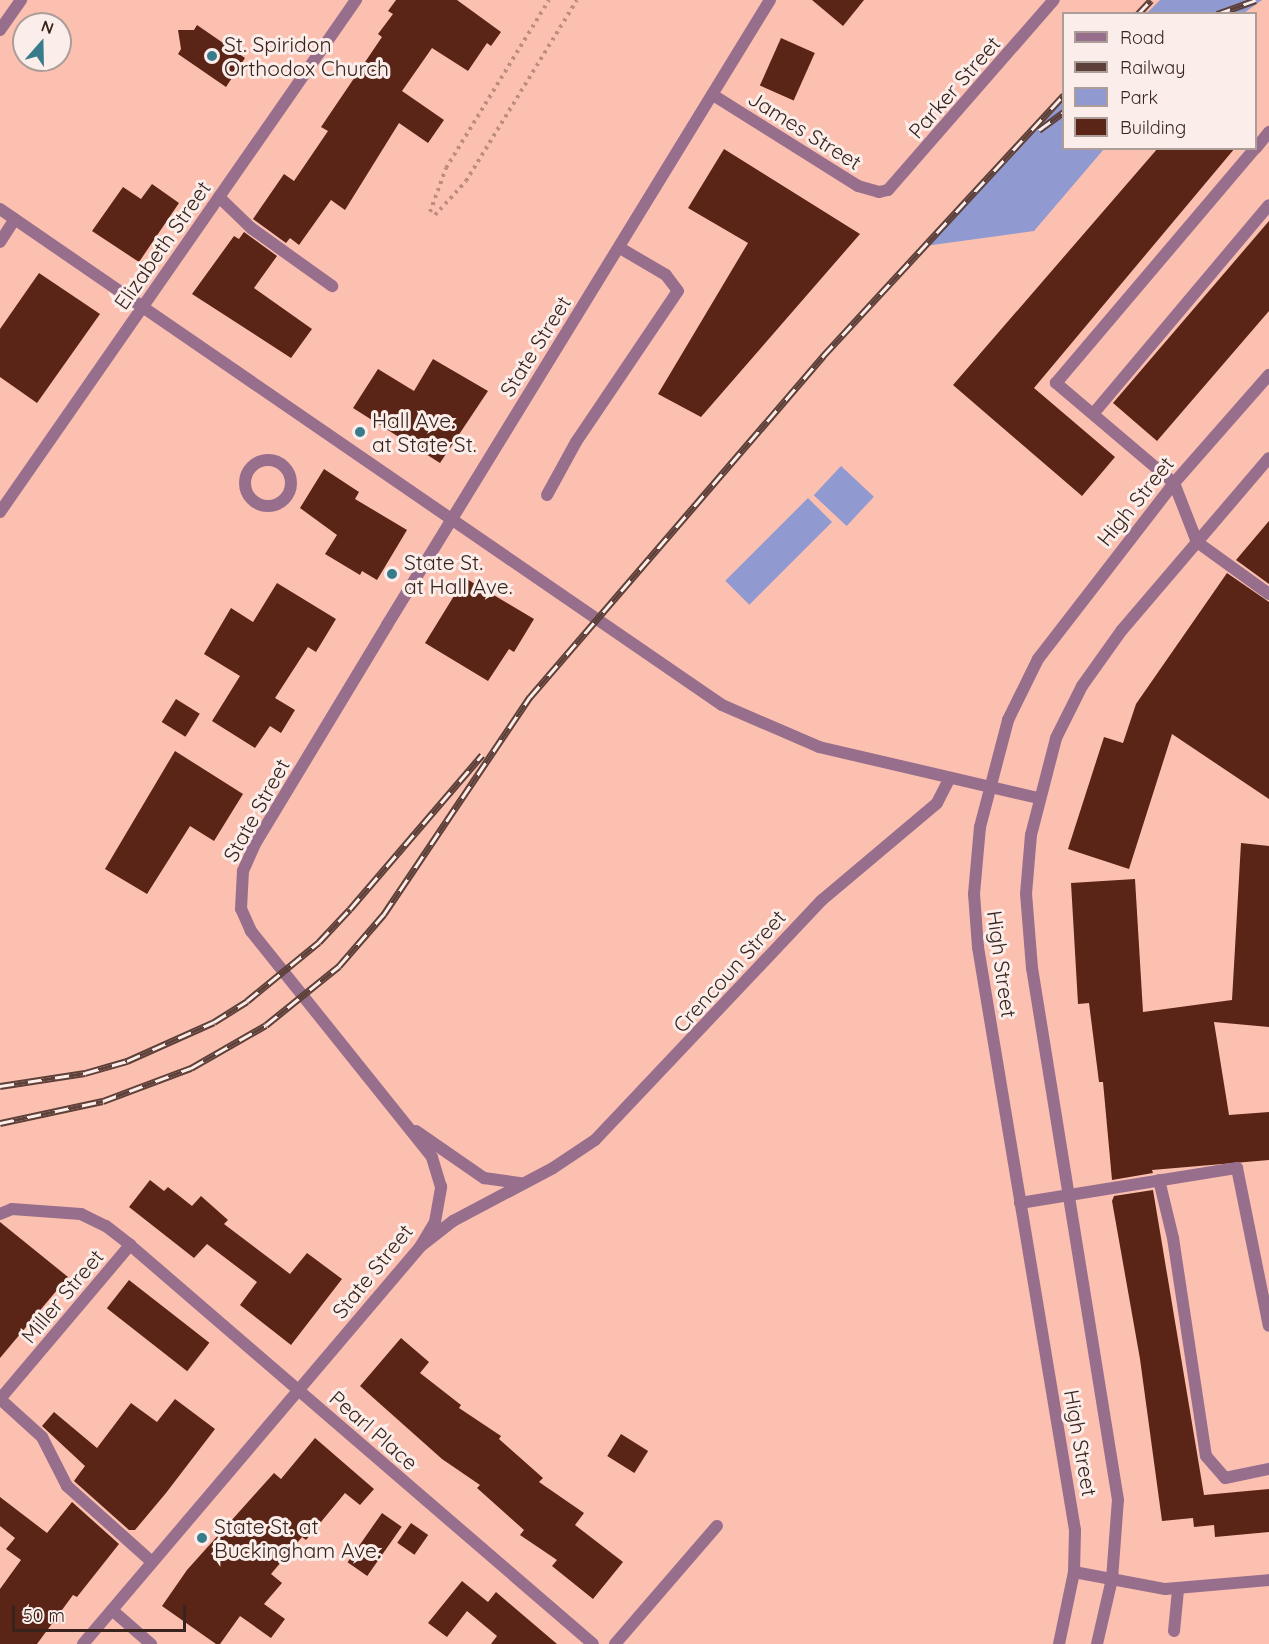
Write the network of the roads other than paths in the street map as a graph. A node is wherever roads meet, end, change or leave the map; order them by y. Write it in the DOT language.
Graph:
graph roads {
  1 [pos="21,0"];
  2 [pos="356,0"];
  3 [pos="770,0"];
  4 [pos="1054,0"];
  5 [pos="0,30"];
  6 [pos="713,95"];
  7 [pos="1269,132"];
  8 [pos="1257,146"];
  9 [pos="1253,150"];
  10 [pos="879,192"];
  11 [pos="219,197"];
  12 [pos="1269,205"];
  13 [pos="0,209"];
  14 [pos="15,219"];
  15 [pos="0,242"];
  16 [pos="620,248"];
  17 [pos="332,286"];
  18 [pos="142,307"];
  19 [pos="1269,375"];
  20 [pos="1093,414"];
  21 [pos="1269,458"];
  22 [pos="1173,483"];
  23 [pos="547,495"];
  24 [pos="0,512"];
  25 [pos="451,521"];
  26 [pos="1197,542"];
  27 [pos="1269,594"];
  28 [pos="950,778"];
  29 [pos="988,787"];
  30 [pos="1038,798"];
  31 [pos="412,1128"];
  32 [pos="1159,1180"];
  33 [pos="528,1182"];
  34 [pos="1069,1195"];
  35 [pos="1020,1203"];
  36 [pos="0,1214"];
  37 [pos="130,1245"];
  38 [pos="420,1247"];
  39 [pos="1269,1326"];
  40 [pos="297,1390"];
  41 [pos="0,1399"];
  42 [pos="1269,1469"];
  43 [pos="717,1526"];
  44 [pos="152,1562"];
  45 [pos="1074,1572"];
  46 [pos="1112,1580"];
  47 [pos="1269,1580"];
  48 [pos="1178,1590"];
  49 [pos="112,1611"];
  50 [pos="1174,1631"];
  51 [pos="83,1644"];
  52 [pos="151,1644"];
  53 [pos="593,1644"];
  54 [pos="615,1644"];
  55 [pos="1059,1644"];
  56 [pos="1097,1644"];
  1 -- 5 [label="street"];
  2 -- 11 [label="street, Elizabeth Street"];
  3 -- 6 [label="street, State Street"];
  4 -- 10 [label="street, Parker Street"];
  6 -- 10 [label="street, James Street"];
  6 -- 16 [label="street, State Street"];
  7 -- 8 [label="street"];
  9 -- 20 [label="street"];
  11 -- 17 [label="street"];
  11 -- 18 [label="street, Elizabeth Street"];
  12 -- 20 [label="street"];
  13 -- 14 [label="street"];
  14 -- 15 [label="street"];
  14 -- 18 [label="street"];
  16 -- 23 [label="street"];
  16 -- 25 [label="street, State Street"];
  18 -- 24 [label="street, Elizabeth Street"];
  18 -- 25 [label="street"];
  19 -- 22 [label="street, High Street"];
  20 -- 22 [label="street"];
  21 -- 26 [label="street, High Street"];
  22 -- 26 [label="street"];
  22 -- 29 [label="street, High Street"];
  25 -- 28 [label="street"];
  25 -- 31 [label="street, State Street"];
  26 -- 27 [label="street"];
  26 -- 30 [label="street, High Street"];
  28 -- 29 [label="street"];
  28 -- 33 [label="street, Crencoun Street"];
  29 -- 30 [label="street"];
  29 -- 35 [label="street, High Street"];
  30 -- 34 [label="street, High Street"];
  31 -- 33 [label="street"];
  31 -- 38 [label="street, State Street"];
  32 -- 34 [label="street"];
  32 -- 39 [label="street"];
  32 -- 42 [label="street"];
  33 -- 38 [label="street, Crencoun Street"];
  34 -- 35 [label="street"];
  34 -- 46 [label="street, High Street"];
  35 -- 45 [label="street, High Street"];
  36 -- 37 [label="street, Pearl Place"];
  37 -- 40 [label="street, Pearl Place"];
  37 -- 41 [label="street, Miller Street"];
  38 -- 40 [label="street, State Street"];
  40 -- 44 [label="street, State Street"];
  40 -- 53 [label="street, Pearl Place"];
  41 -- 44 [label="street"];
  43 -- 54 [label="street"];
  44 -- 49 [label="street, State Street"];
  45 -- 46 [label="street"];
  45 -- 55 [label="street, High Street"];
  46 -- 48 [label="street"];
  46 -- 56 [label="street, High Street"];
  47 -- 48 [label="street"];
  48 -- 50 [label="street"];
  49 -- 51 [label="street, State Street"];
  49 -- 52 [label="street"];
}
